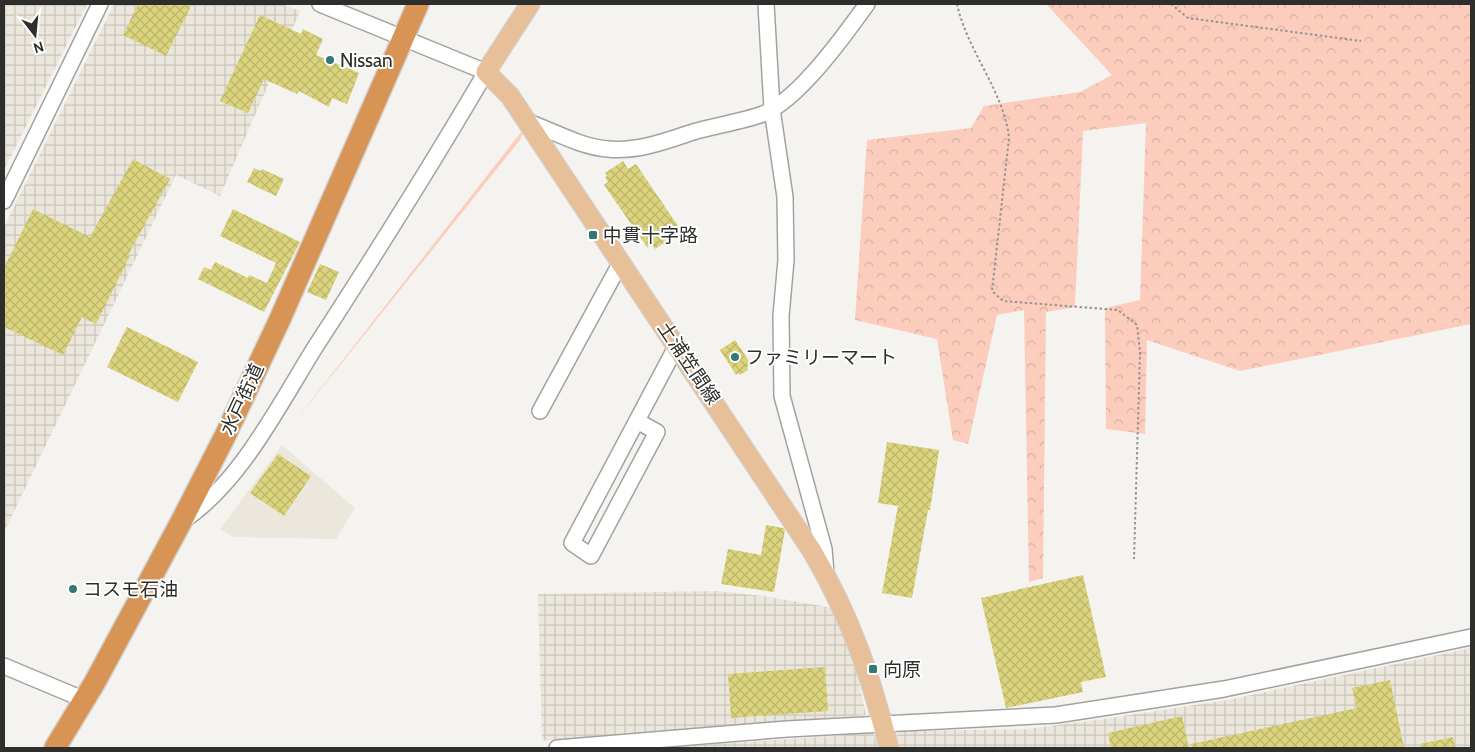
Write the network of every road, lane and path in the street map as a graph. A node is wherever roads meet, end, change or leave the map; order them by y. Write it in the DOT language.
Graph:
graph roads {
  1 [pos="100,4"];
  2 [pos="320,4"];
  3 [pos="403,4"];
  4 [pos="418,4"];
  5 [pos="530,4"];
  6 [pos="766,4"];
  7 [pos="867,4"];
  8 [pos="957,4"];
  9 [pos="1171,4"];
  10 [pos="402,36"];
  11 [pos="1361,41"];
  12 [pos="486,72"];
  13 [pos="772,109"];
  14 [pos="528,122"];
  15 [pos="4,201"];
  16 [pos="621,262"];
  17 [pos="677,345"];
  18 [pos="540,411"];
  19 [pos="637,421"];
  20 [pos="181,522"];
  21 [pos="1134,559"];
  22 [pos="826,575"];
  23 [pos="1471,637"];
  24 [pos="4,666"];
  25 [pos="85,700"];
  26 [pos="883,724"];
  27 [pos="54,748"];
  28 [pos="557,748"];
  29 [pos="888,748"];
  1 -- 15 [label="street"];
  2 -- 10 [label="street"];
  3 -- 10 [label="highway, 水戸街道"];
  4 -- 10 [label="highway, 水戸街道"];
  5 -- 12 [label="main road"];
  6 -- 13 [label="street"];
  7 -- 13 [label="street"];
  8 -- 21 [label="path"];
  9 -- 11 [label="path"];
  10 -- 12 [label="street"];
  10 -- 20 [label="highway, 水戸街道"];
  12 -- 14 [label="main road, 土浦笠間線"];
  12 -- 20 [label="street"];
  13 -- 14 [label="street"];
  13 -- 22 [label="street"];
  14 -- 16 [label="main road, 土浦笠間線"];
  16 -- 17 [label="main road, 土浦笠間線"];
  16 -- 18 [label="street"];
  17 -- 19 [label="street"];
  17 -- 22 [label="main road, 土浦笠間線"];
  19 -- 19 [label="street"];
  20 -- 25 [label="highway, 水戸街道"];
  22 -- 26 [label="main road, 土浦笠間線"];
  23 -- 26 [label="street"];
  24 -- 25 [label="street"];
  25 -- 27 [label="highway, 水戸街道"];
  26 -- 28 [label="street"];
  26 -- 29 [label="main road, 土浦笠間線"];
}
